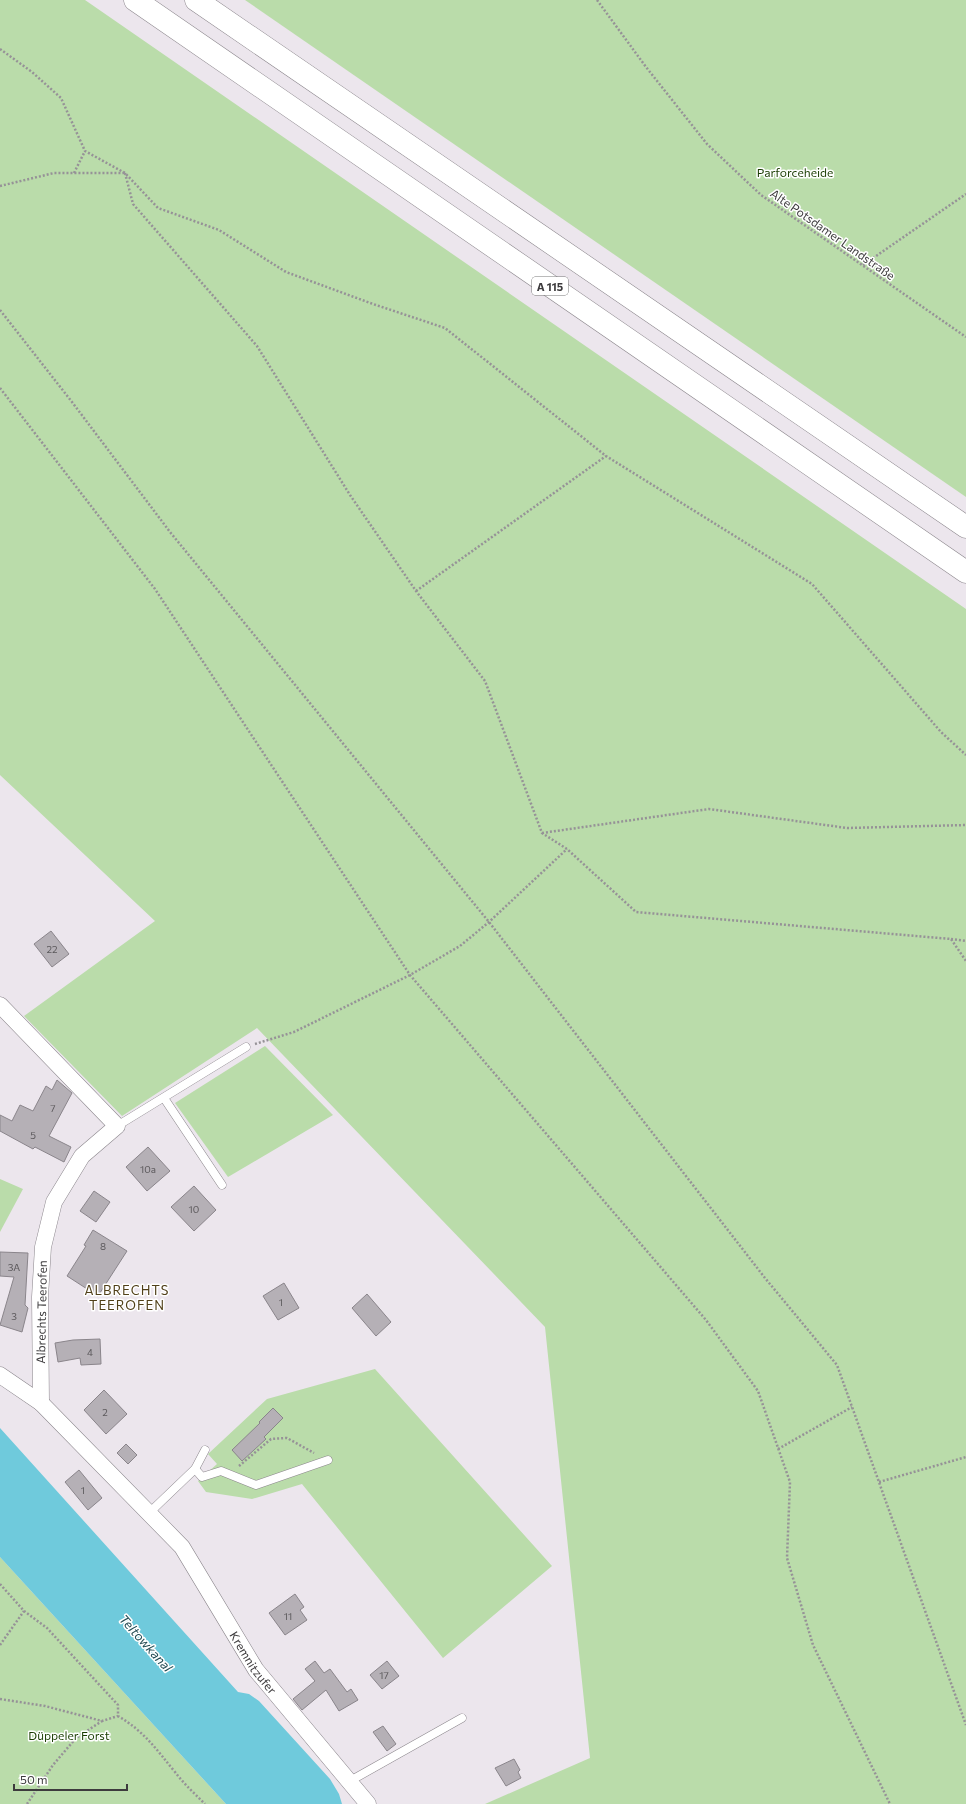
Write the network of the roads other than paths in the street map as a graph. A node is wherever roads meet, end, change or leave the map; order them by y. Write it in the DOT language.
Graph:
graph roads {
  1 [pos="134,0"];
  2 [pos="196,0"];
  3 [pos="966,527"];
  4 [pos="966,572"];
  5 [pos="0,1005"];
  6 [pos="246,1047"];
  7 [pos="164,1098"];
  8 [pos="120,1121"];
  9 [pos="222,1184"];
  10 [pos="0,1375"];
  11 [pos="41,1403"];
  12 [pos="205,1450"];
  13 [pos="328,1460"];
  14 [pos="195,1469"];
  15 [pos="149,1513"];
  16 [pos="462,1718"];
  17 [pos="350,1781"];
  18 [pos="368,1804"];
  1 -- 4 [label="highway, A 115"];
  2 -- 3 [label="highway"];
  5 -- 8 [label="street"];
  6 -- 7 [label="lane, Albrechts Teerofen"];
  7 -- 8 [label="lane, Albrechts Teerofen"];
  7 -- 9 [label="lane"];
  8 -- 11 [label="street, Albrechts Teerofen"];
  10 -- 11 [label="street"];
  11 -- 15 [label="street"];
  12 -- 14 [label="lane"];
  13 -- 14 [label="lane"];
  14 -- 15 [label="lane"];
  15 -- 17 [label="street, Kremnitzufer"];
  16 -- 17 [label="lane"];
  17 -- 18 [label="street, Kremnitzufer"];
}
